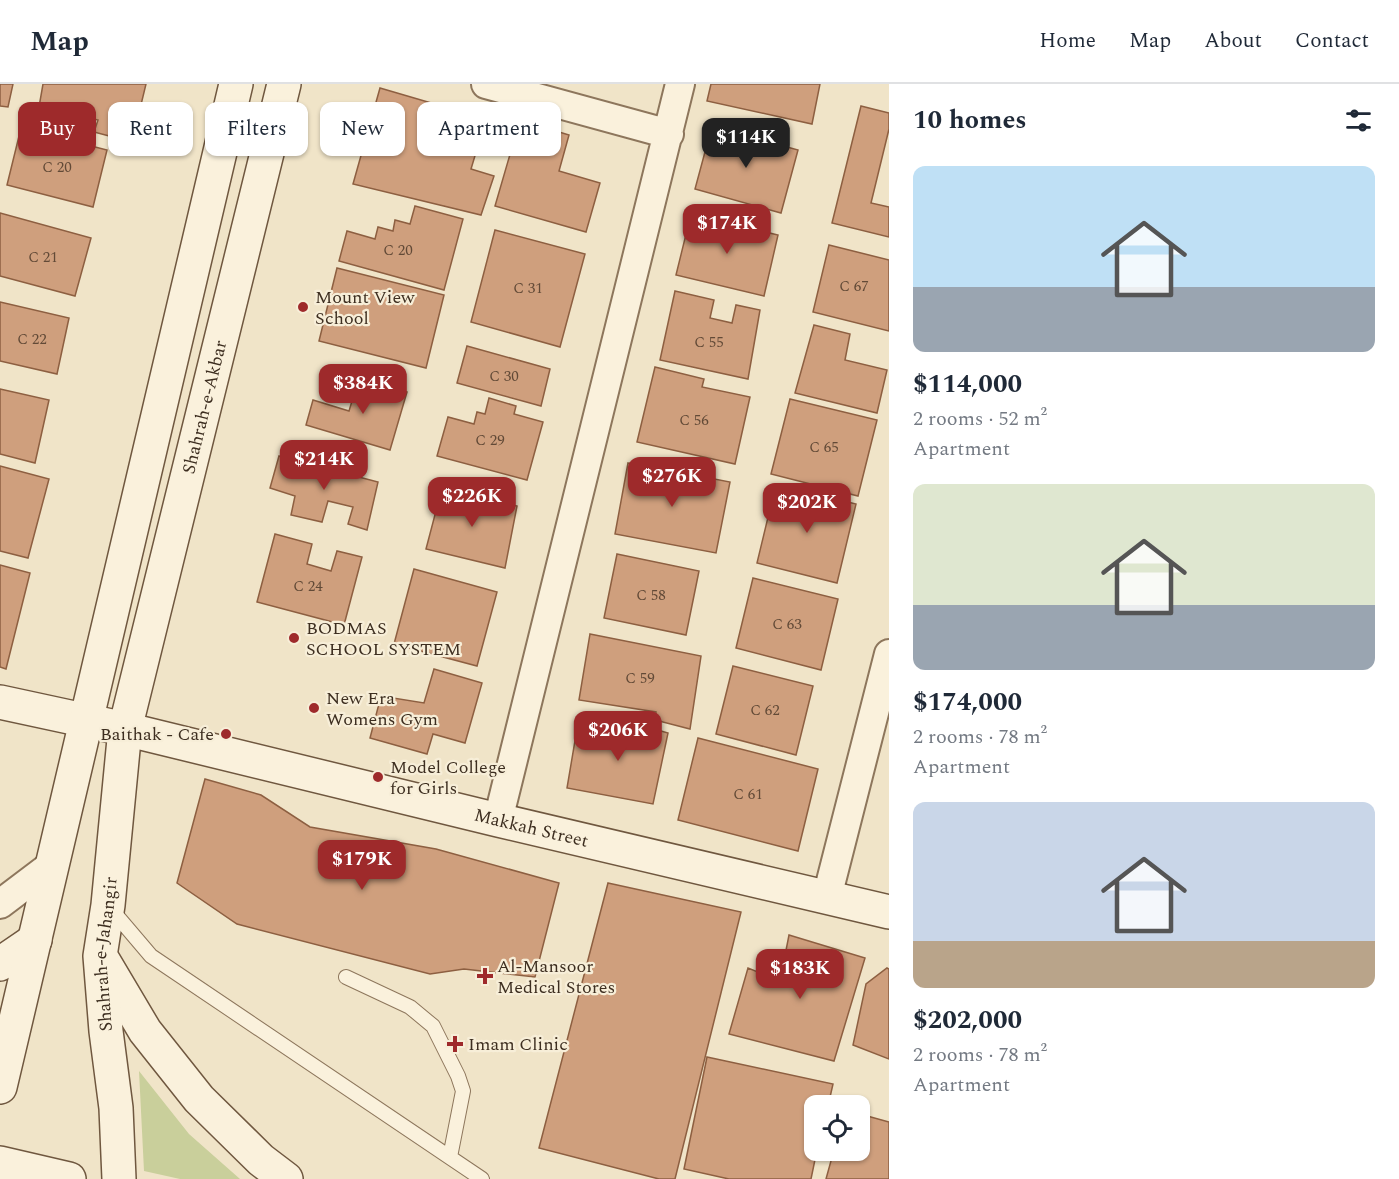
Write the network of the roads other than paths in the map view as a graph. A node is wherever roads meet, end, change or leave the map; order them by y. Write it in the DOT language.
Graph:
graph roads {
  1 [pos="236,84"];
  2 [pos="284,84"];
  3 [pos="486,84"];
  4 [pos="680,84"];
  5 [pos="669,134"];
  6 [pos="889,654"];
  7 [pos="0,702"];
  8 [pos="87,721"];
  9 [pos="124,729"];
  10 [pos="498,820"];
  11 [pos="53,864"];
  12 [pos="827,897"];
  13 [pos="0,904"];
  14 [pos="108,905"];
  15 [pos="889,912"];
  16 [pos="35,940"];
  17 [pos="100,956"];
  18 [pos="0,964"];
  19 [pos="346,977"];
  20 [pos="0,1087"];
  21 [pos="450,1157"];
  22 [pos="0,1163"];
  23 [pos="69,1179"];
  24 [pos="119,1179"];
  25 [pos="286,1179"];
  26 [pos="482,1179"];
  1 -- 8 [label="main road"];
  2 -- 9 [label="main road, Shahrah-e-Akbar"];
  3 -- 5 [label="street"];
  4 -- 5 [label="street"];
  5 -- 10 [label="street"];
  6 -- 12 [label="street"];
  7 -- 8 [label="main road, Makkah Street"];
  8 -- 9 [label="main road, Makkah Street"];
  8 -- 11 [label="main road"];
  9 -- 10 [label="main road, Makkah Street"];
  9 -- 14 [label="main road, Shahrah-e-Jahangir"];
  10 -- 12 [label="main road, Makkah Street"];
  11 -- 13 [label="street"];
  11 -- 16 [label="main road"];
  12 -- 15 [label="main road, Makkah Street"];
  14 -- 17 [label="main road, Shahrah-e-Jahangir"];
  14 -- 21 [label="lane"];
  16 -- 18 [label="main road"];
  16 -- 20 [label="main road"];
  17 -- 24 [label="main road, Shahrah-e-Jahangir"];
  17 -- 25 [label="main road"];
  19 -- 21 [label="lane"];
  21 -- 26 [label="lane"];
  22 -- 23 [label="main road"];
}
